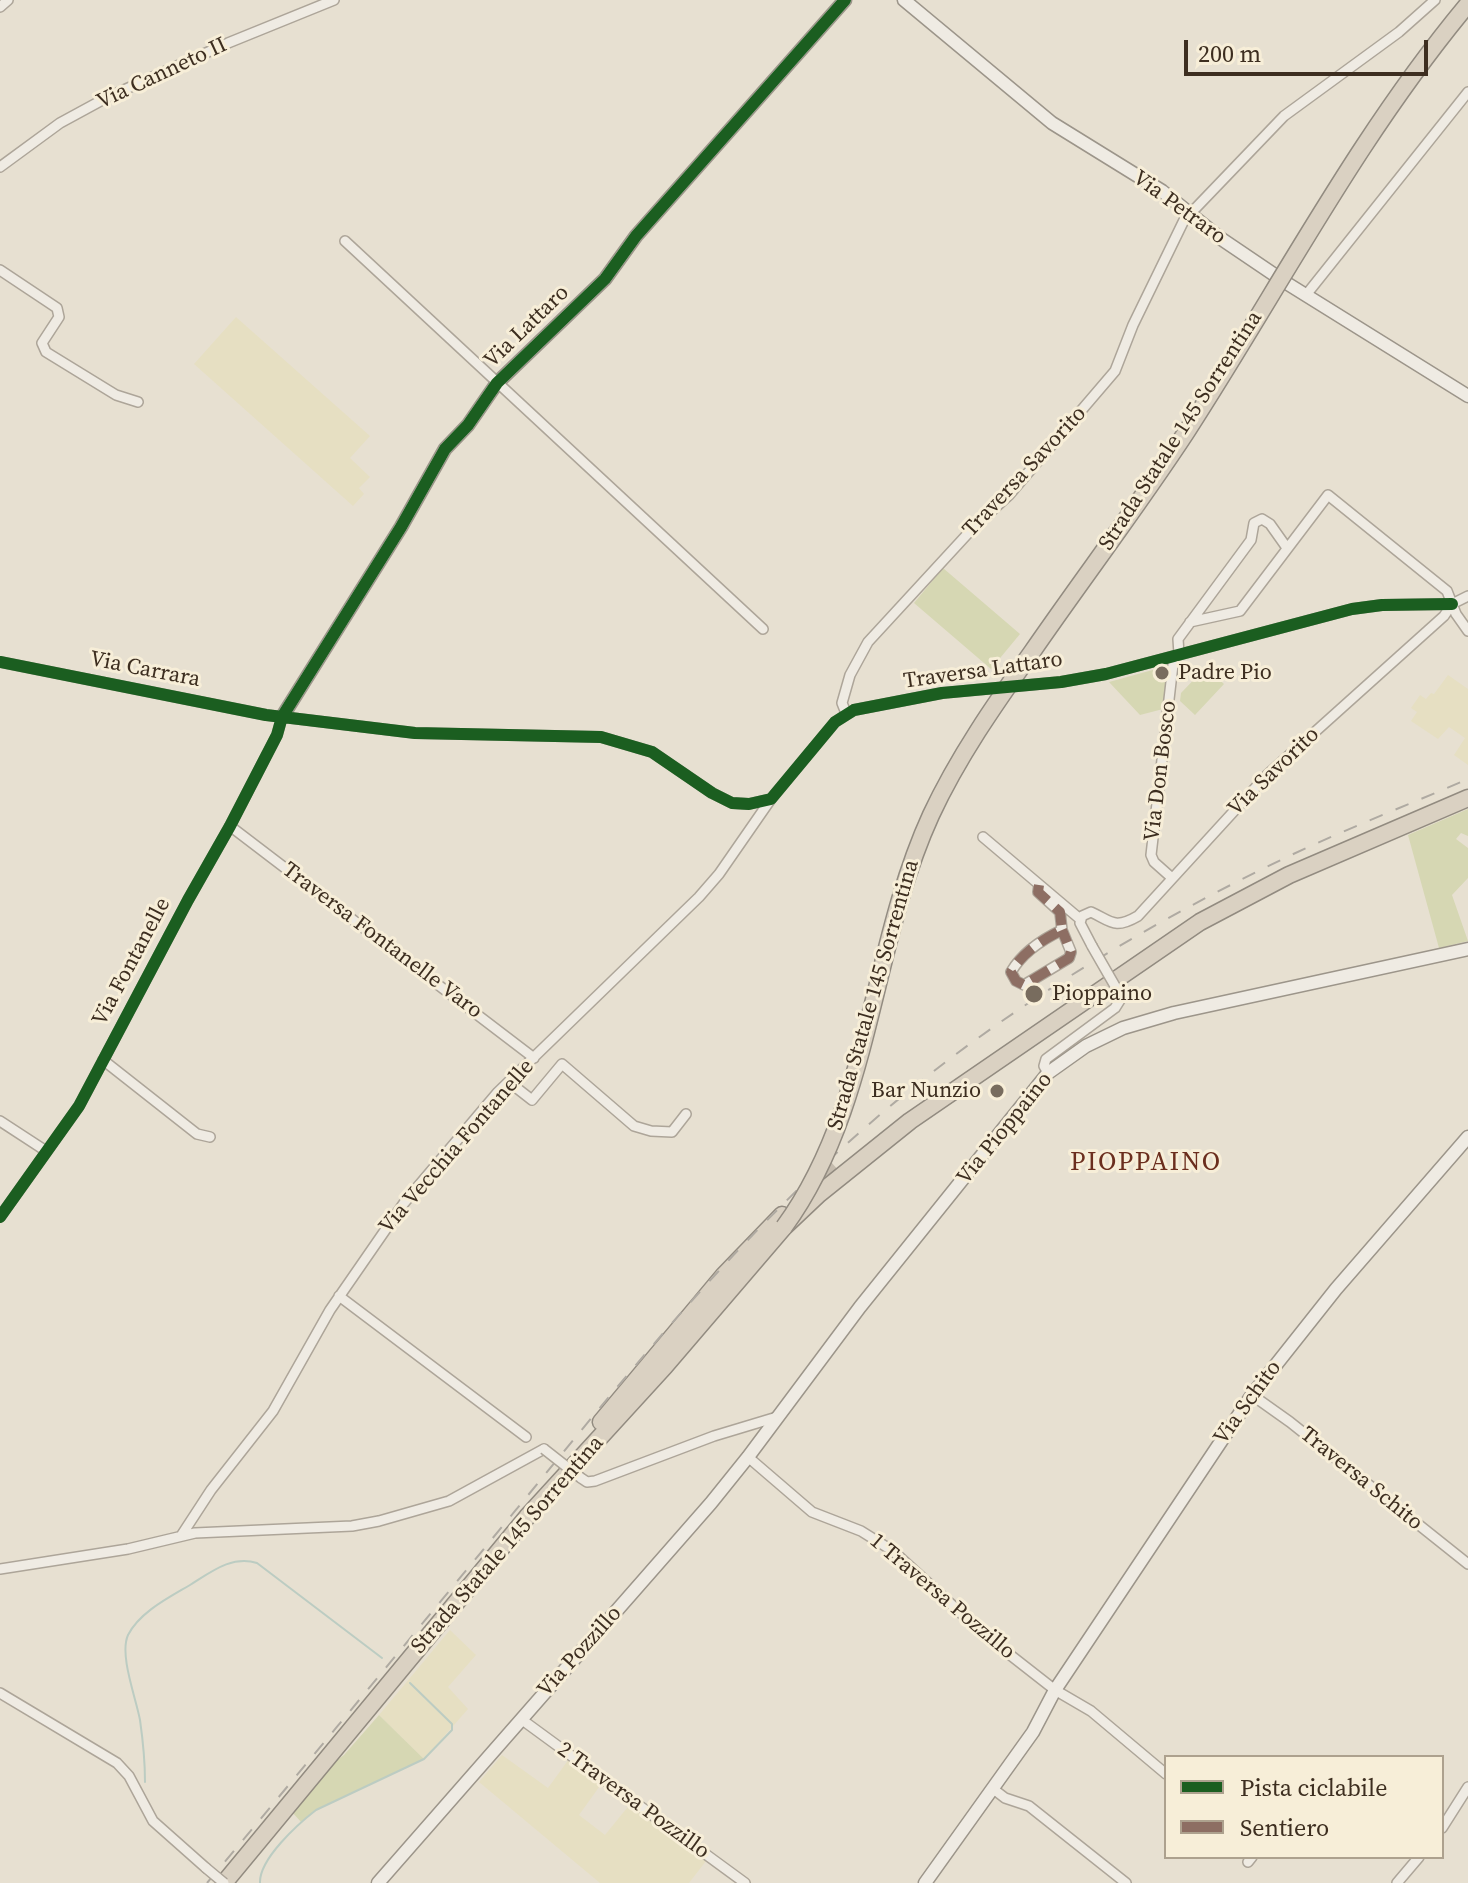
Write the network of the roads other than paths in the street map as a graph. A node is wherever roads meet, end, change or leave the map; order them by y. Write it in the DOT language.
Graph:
graph roads {
  1 [pos="8,0"];
  2 [pos="334,0"];
  3 [pos="845,0"];
  4 [pos="904,0"];
  5 [pos="1435,0"];
  6 [pos="1468,4"];
  7 [pos="0,7"];
  8 [pos="1468,92"];
  9 [pos="0,167"];
  10 [pos="1189,213"];
  11 [pos="345,241"];
  12 [pos="0,270"];
  13 [pos="1306,295"];
  14 [pos="497,383"];
  15 [pos="1468,396"];
  16 [pos="138,402"];
  17 [pos="1287,548"];
  18 [pos="1468,596"];
  19 [pos="1452,604"];
  20 [pos="1190,622"];
  21 [pos="763,629"];
  22 [pos="1468,631"];
  23 [pos="1177,655"];
  24 [pos="0,662"];
  25 [pos="846,713"];
  26 [pos="282,717"];
  27 [pos="1468,798"];
  28 [pos="771,799"];
  29 [pos="230,826"];
  30 [pos="983,837"];
  31 [pos="1172,878"];
  32 [pos="1039,885"];
  33 [pos="1080,919"];
  34 [pos="1062,930"];
  35 [pos="1468,949"];
  36 [pos="1042,1030"];
  37 [pos="534,1058"];
  38 [pos="103,1060"];
  39 [pos="1048,1073"];
  40 [pos="509,1082"];
  41 [pos="686,1114"];
  42 [pos="0,1121"];
  43 [pos="210,1137"];
  44 [pos="1468,1137"];
  45 [pos="46,1151"];
  46 [pos="838,1166"];
  47 [pos="0,1217"];
  48 [pos="783,1221"];
  49 [pos="339,1296"];
  50 [pos="1252,1395"];
  51 [pos="777,1417"];
  52 [pos="526,1437"];
  53 [pos="748,1457"];
  54 [pos="550,1491"];
  55 [pos="181,1536"];
  56 [pos="1468,1564"];
  57 [pos="0,1569"];
  58 [pos="1055,1690"];
  59 [pos="0,1693"];
  60 [pos="521,1719"];
  61 [pos="1164,1772"];
  62 [pos="1468,1787"];
  63 [pos="992,1788"];
  64 [pos="1444,1825"];
  65 [pos="1417,1859"];
  66 [pos="224,1883"];
  67 [pos="378,1883"];
  68 [pos="745,1883"];
  69 [pos="925,1883"];
  70 [pos="1126,1883"];
  71 [pos="1397,1883"];
  1 -- 7 [label="street"];
  2 -- 9 [label="street, Via Canneto II"];
  3 -- 14 [label="street, Via Lattaro"];
  4 -- 10 [label="street, Via Petraro"];
  5 -- 10 [label="street, Traversa Savorito"];
  6 -- 48 [label="highway, Strada Statale 145 Sorrentina, bridge"];
  8 -- 13 [label="street"];
  10 -- 13 [label="street, Via Petraro"];
  10 -- 25 [label="street, Traversa Savorito"];
  11 -- 14 [label="street"];
  12 -- 16 [label="street"];
  13 -- 15 [label="street, Via Petraro"];
  14 -- 21 [label="street"];
  14 -- 26 [label="street, Via Lattaro"];
  17 -- 19 [label="street"];
  17 -- 20 [label="street"];
  17 -- 20 [label="street, Via Don Bosco"];
  18 -- 19 [label="street, Via Savorito"];
  19 -- 22 [label="street"];
  19 -- 23 [label="street, Traversa Lattaro"];
  19 -- 31 [label="street, Via Savorito"];
  20 -- 23 [label="street, Via Don Bosco"];
  23 -- 25 [label="street, Traversa Lattaro"];
  23 -- 31 [label="street, Via Don Bosco"];
  24 -- 26 [label="street, Via Carrara"];
  25 -- 28 [label="street"];
  26 -- 28 [label="street"];
  26 -- 29 [label="street, Via Fontanelle"];
  27 -- 36 [label="highway"];
  28 -- 37 [label="street, Via Vecchia Fontanelle"];
  29 -- 37 [label="street, Traversa Fontanelle Varo"];
  29 -- 38 [label="street, Via Fontanelle"];
  30 -- 32 [label="street"];
  31 -- 33 [label="street, Via Savorito"];
  32 -- 33 [label="street"];
  32 -- 34 [label="street"];
  33 -- 39 [label="street, bridge"];
  34 -- 34 [label="street"];
  35 -- 39 [label="street, Via Pioppaino"];
  36 -- 46 [label="highway"];
  36 -- 48 [label="highway"];
  37 -- 40 [label="street, Via Vecchia Fontanelle"];
  38 -- 43 [label="street"];
  38 -- 45 [label="street, Via Fontanelle"];
  39 -- 51 [label="street, Via Pioppaino"];
  40 -- 41 [label="street"];
  40 -- 49 [label="street, Via Vecchia Fontanelle"];
  42 -- 45 [label="street"];
  44 -- 50 [label="street, Via Schito"];
  45 -- 47 [label="street, Via Fontanelle"];
  48 -- 54 [label="highway, Strada Statale 145 Sorrentina"];
  48 -- 54 [label="highway"];
  49 -- 52 [label="street"];
  49 -- 55 [label="street, Via Vecchia Fontanelle"];
  50 -- 56 [label="street, Traversa Schito"];
  50 -- 58 [label="street, Via Schito"];
  51 -- 53 [label="street, Via Pozzillo"];
  51 -- 55 [label="street, bridge"];
  53 -- 58 [label="street, 1 Traversa Pozzillo"];
  53 -- 60 [label="street, Via Pozzillo"];
  54 -- 66 [label="highway, Strada Statale 145 Sorrentina"];
  55 -- 57 [label="street"];
  58 -- 61 [label="street"];
  58 -- 63 [label="street, Via Schito"];
  59 -- 66 [label="street, bridge"];
  60 -- 67 [label="street, Via Pozzillo"];
  60 -- 68 [label="street, 2 Traversa Pozzillo"];
  62 -- 64 [label="street"];
  63 -- 69 [label="street, Via Schito"];
  63 -- 70 [label="street"];
  65 -- 71 [label="street"];
}
